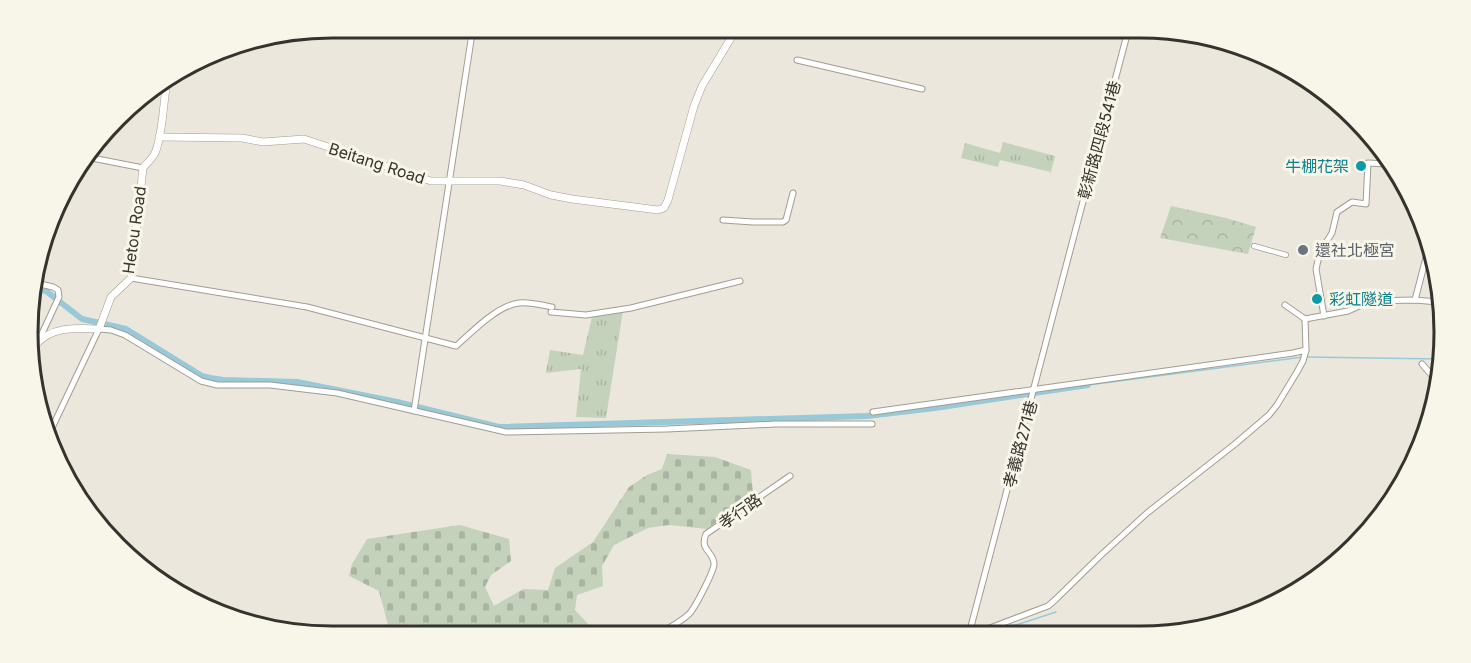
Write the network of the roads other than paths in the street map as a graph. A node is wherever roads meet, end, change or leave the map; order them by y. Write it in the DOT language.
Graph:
graph roads {
  1 [pos="471,38"];
  2 [pos="731,38"];
  3 [pos="1126,38"];
  4 [pos="797,60"];
  5 [pos="166,88"];
  6 [pos="922,89"];
  7 [pos="159,136"];
  8 [pos="94,158"];
  9 [pos="1381,164"];
  10 [pos="143,168"];
  11 [pos="449,180"];
  12 [pos="793,193"];
  13 [pos="723,220"];
  14 [pos="1254,246"];
  15 [pos="1070,253"];
  16 [pos="1286,255"];
  17 [pos="1425,262"];
  18 [pos="131,278"];
  19 [pos="740,281"];
  20 [pos="41,284"];
  21 [pos="1415,300"];
  22 [pos="1432,301"];
  23 [pos="1286,305"];
  24 [pos="1324,316"];
  25 [pos="1305,319"];
  26 [pos="99,329"];
  27 [pos="425,337"];
  28 [pos="38,342"];
  29 [pos="38,343"];
  30 [pos="1306,350"];
  31 [pos="1422,364"];
  32 [pos="1430,374"];
  33 [pos="1035,389"];
  34 [pos="414,411"];
  35 [pos="873,412"];
  36 [pos="872,424"];
  37 [pos="53,426"];
  38 [pos="790,476"];
  39 [pos="671,626"];
  40 [pos="973,626"];
  41 [pos="993,626"];
  1 -- 11 [label="street"];
  2 -- 11 [label="street, Beitang Road"];
  3 -- 15 [label="street, 彰新路四段541巷"];
  4 -- 6 [label="street"];
  5 -- 7 [label="street, Hetou Road"];
  7 -- 10 [label="street, Hetou Road"];
  7 -- 11 [label="street, Beitang Road"];
  8 -- 10 [label="street"];
  9 -- 24 [label="street"];
  10 -- 18 [label="street, Hetou Road"];
  11 -- 27 [label="street"];
  12 -- 13 [label="street"];
  14 -- 16 [label="street"];
  15 -- 33 [label="street, 孝義路271巷"];
  17 -- 21 [label="street"];
  18 -- 26 [label="street, Hetou Road"];
  18 -- 27 [label="street"];
  19 -- 27 [label="street"];
  20 -- 28 [label="street"];
  21 -- 22 [label="street"];
  21 -- 24 [label="street"];
  23 -- 25 [label="street"];
  24 -- 25 [label="street"];
  25 -- 30 [label="street"];
  26 -- 29 [label="street"];
  26 -- 34 [label="street"];
  26 -- 37 [label="street"];
  27 -- 34 [label="street"];
  30 -- 33 [label="street"];
  30 -- 41 [label="street"];
  31 -- 32 [label="street"];
  33 -- 35 [label="street"];
  33 -- 40 [label="street, 孝義路271巷"];
  34 -- 36 [label="street"];
  38 -- 39 [label="street, 孝行路"];
}
